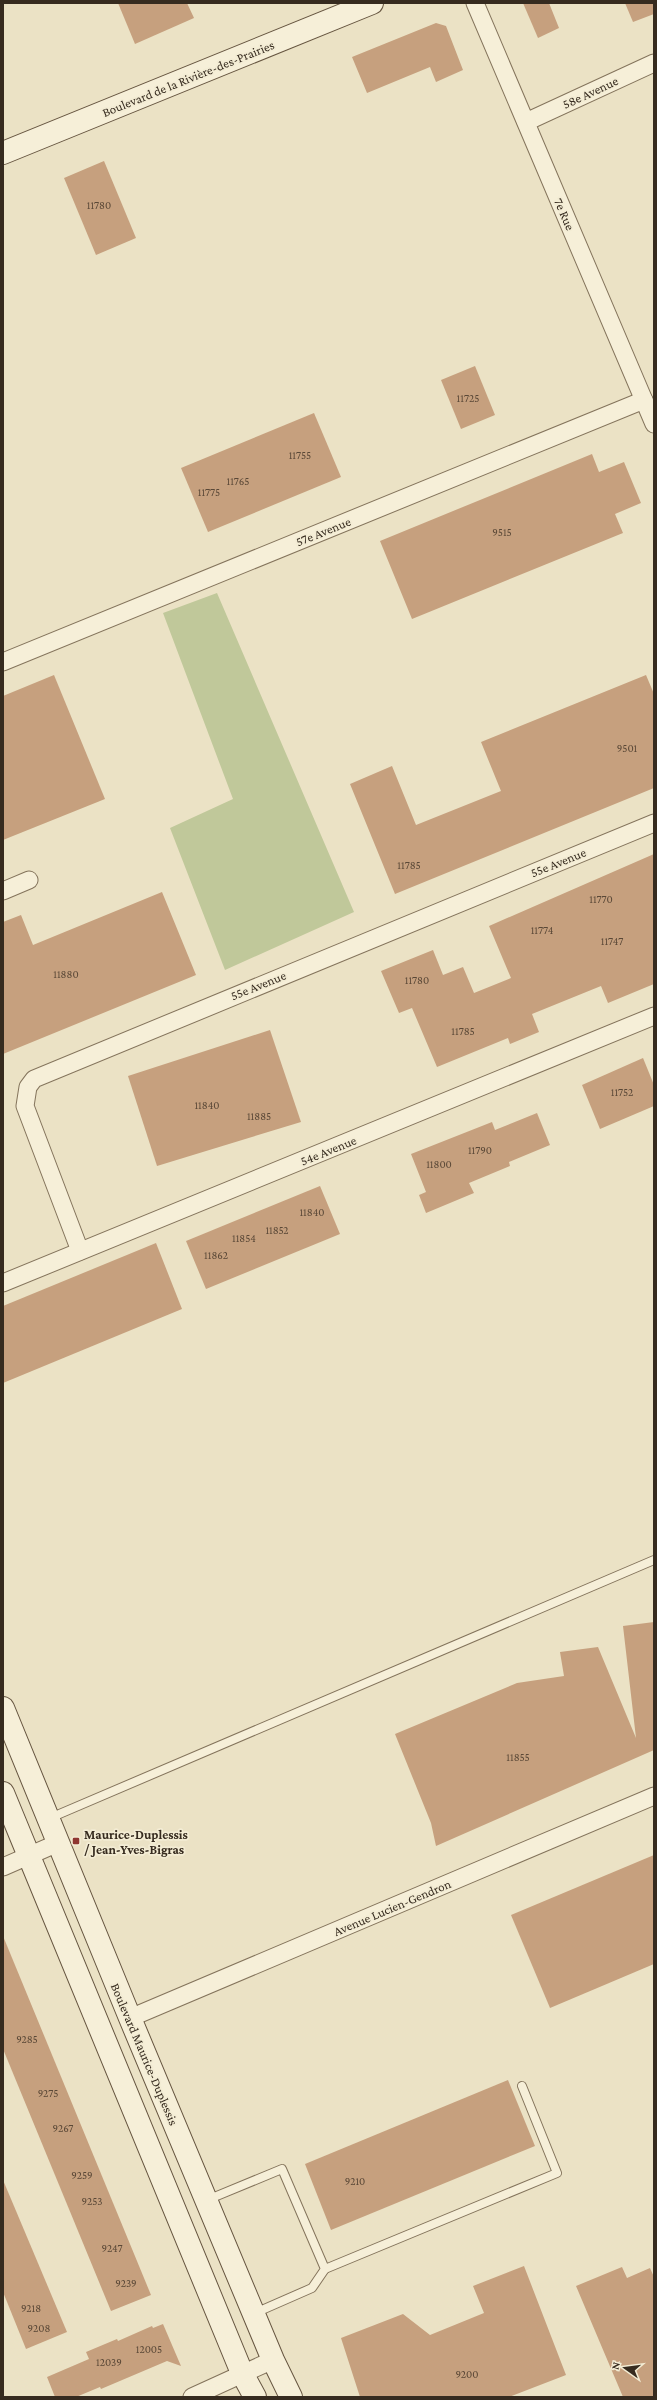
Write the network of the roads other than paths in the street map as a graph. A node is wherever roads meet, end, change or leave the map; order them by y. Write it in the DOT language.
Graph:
graph roads {
  1 [pos="372,3"];
  2 [pos="475,3"];
  3 [pos="654,63"];
  4 [pos="526,122"];
  5 [pos="3,154"];
  6 [pos="644,400"];
  7 [pos="654,424"];
  8 [pos="3,662"];
  9 [pos="654,823"];
  10 [pos="29,880"];
  11 [pos="3,891"];
  12 [pos="654,1016"];
  13 [pos="80,1251"];
  14 [pos="3,1283"];
  15 [pos="654,1560"];
  16 [pos="3,1708"];
  17 [pos="3,1793"];
  18 [pos="654,1796"];
  19 [pos="48,1819"];
  20 [pos="58,1843"];
  21 [pos="29,1856"];
  22 [pos="3,1867"];
  23 [pos="130,2018"];
  24 [pos="522,2086"];
  25 [pos="206,2200"];
  26 [pos="325,2269"];
  27 [pos="254,2314"];
  28 [pos="273,2360"];
  29 [pos="242,2373"];
  30 [pos="192,2397"];
  31 [pos="254,2397"];
  32 [pos="291,2397"];
  1 -- 5 [label="street, Boulevard de la Rivière-des-Prairies"];
  2 -- 4 [label="street, 7e Rue"];
  3 -- 4 [label="street, 58e Avenue"];
  4 -- 6 [label="street, 7e Rue"];
  6 -- 7 [label="street, 7e Rue"];
  6 -- 8 [label="street, 57e Avenue"];
  9 -- 13 [label="street, 55e Avenue"];
  10 -- 11 [label="street"];
  12 -- 13 [label="street, 54e Avenue"];
  13 -- 14 [label="street, 54e Avenue"];
  15 -- 19 [label="lane"];
  16 -- 19 [label="street, Boulevard Maurice-Duplessis"];
  17 -- 21 [label="street"];
  18 -- 23 [label="street, Avenue Lucien-Gendron"];
  19 -- 20 [label="street, Boulevard Maurice-Duplessis"];
  20 -- 21 [label="street"];
  20 -- 23 [label="street, Boulevard Maurice-Duplessis"];
  21 -- 22 [label="street"];
  21 -- 29 [label="street"];
  23 -- 25 [label="street, Boulevard Maurice-Duplessis"];
  24 -- 26 [label="lane"];
  25 -- 26 [label="lane"];
  25 -- 27 [label="street, Boulevard Maurice-Duplessis"];
  26 -- 27 [label="lane"];
  27 -- 28 [label="street, Boulevard Maurice-Duplessis"];
  28 -- 29 [label="street"];
  28 -- 32 [label="street, Boulevard Maurice-Duplessis"];
  29 -- 30 [label="street"];
  29 -- 31 [label="street"];
}
